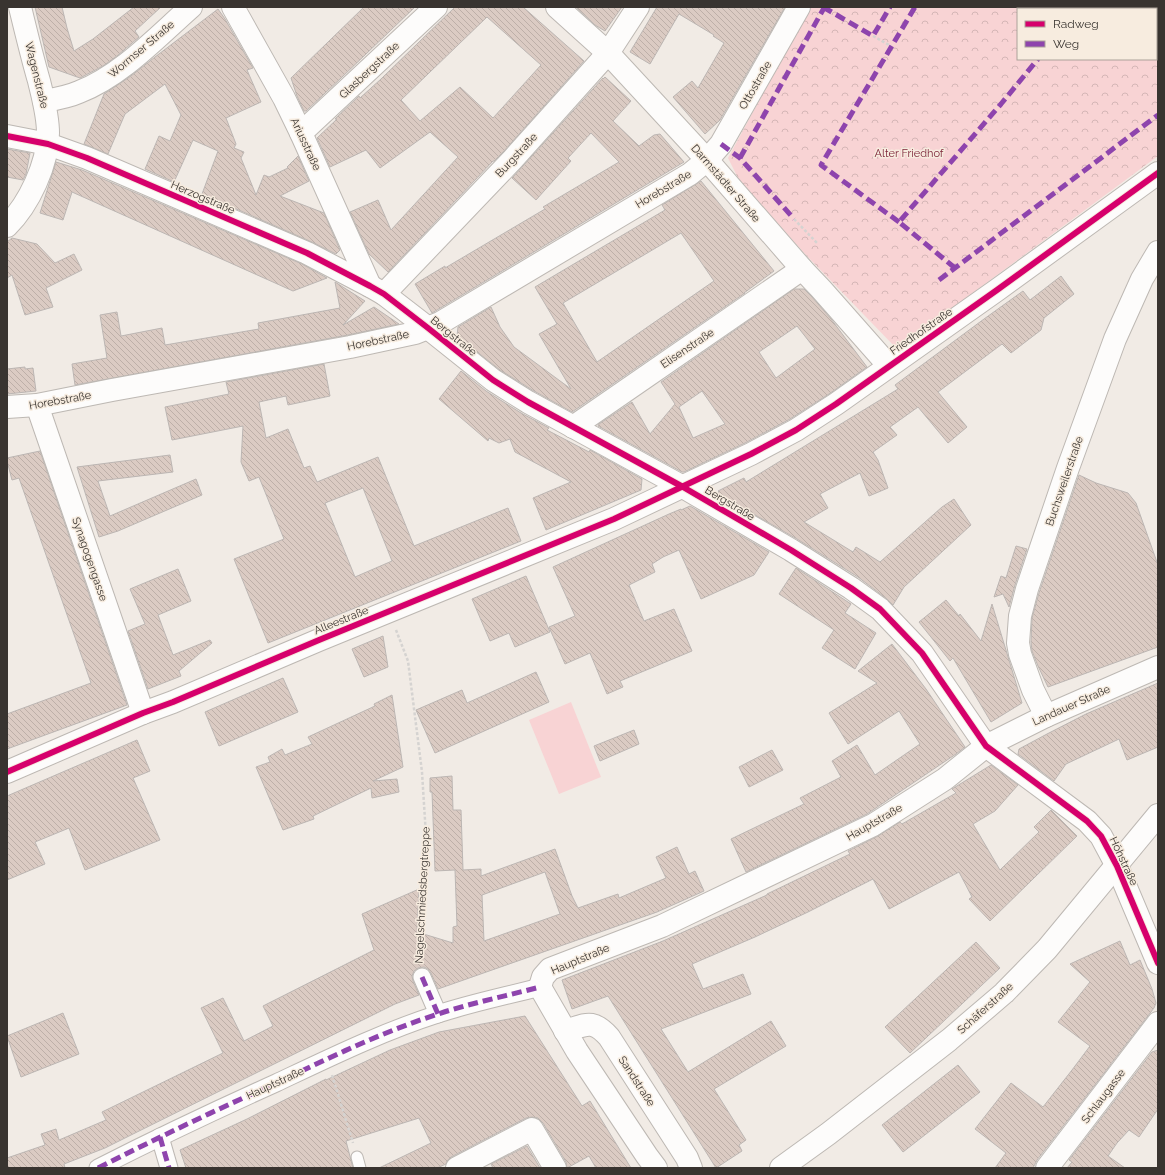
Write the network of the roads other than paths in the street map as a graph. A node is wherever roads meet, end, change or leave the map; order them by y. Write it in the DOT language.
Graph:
graph roads {
  1 [pos="20,7"];
  2 [pos="191,7"];
  3 [pos="233,7"];
  4 [pos="436,7"];
  5 [pos="557,7"];
  6 [pos="638,7"];
  7 [pos="799,7"];
  8 [pos="608,53"];
  9 [pos="44,101"];
  10 [pos="301,133"];
  11 [pos="7,136"];
  12 [pos="48,144"];
  13 [pos="707,160"];
  14 [pos="1158,173"];
  15 [pos="7,226"];
  16 [pos="1158,252"];
  17 [pos="802,269"];
  18 [pos="377,290"];
  19 [pos="428,328"];
  20 [pos="889,366"];
  21 [pos="37,405"];
  22 [pos="7,407"];
  23 [pos="573,427"];
  24 [pos="683,487"];
  25 [pos="1158,667"];
  26 [pos="143,713"];
  27 [pos="1046,716"];
  28 [pos="986,746"];
  29 [pos="7,772"];
  30 [pos="1158,815"];
  31 [pos="1117,866"];
  32 [pos="1158,963"];
  33 [pos="422,977"];
  34 [pos="540,987"];
  35 [pos="438,1014"];
  36 [pos="1158,1023"];
  37 [pos="565,1031"];
  38 [pos="160,1137"];
  39 [pos="98,1168"];
  40 [pos="169,1168"];
  41 [pos="457,1168"];
  42 [pos="555,1168"];
  43 [pos="656,1168"];
  44 [pos="691,1168"];
  45 [pos="781,1168"];
  46 [pos="1047,1168"];
  1 -- 9 [label="street, Wagenstraße"];
  2 -- 9 [label="street, Wormser Straße"];
  3 -- 10 [label="street, Ariusstraße"];
  4 -- 10 [label="street, Glasbergstraße"];
  5 -- 8 [label="street, Darmstädter Straße"];
  6 -- 8 [label="street, Burgstraße"];
  7 -- 13 [label="street, Ottostraße"];
  8 -- 13 [label="street, Darmstädter Straße"];
  8 -- 18 [label="street, Burgstraße"];
  9 -- 12 [label="street, Wagenstraße"];
  10 -- 18 [label="street, Ariusstraße"];
  11 -- 12 [label="street, Herzogstraße"];
  12 -- 15 [label="street, Wagenstraße"];
  12 -- 18 [label="street, Herzogstraße"];
  13 -- 17 [label="street, Darmstädter Straße"];
  13 -- 19 [label="street, Horebstraße"];
  14 -- 20 [label="street, Friedhofstraße"];
  16 -- 27 [label="street, Buchsweilerstraße"];
  17 -- 20 [label="street, Darmstädter Straße"];
  17 -- 23 [label="street, Elisenstraße"];
  18 -- 19 [label="street, Bergstraße"];
  19 -- 21 [label="street, Horebstraße"];
  19 -- 23 [label="street, Bergstraße"];
  20 -- 24 [label="street, Friedhofstraße"];
  21 -- 22 [label="street, Horebstraße"];
  21 -- 26 [label="street, Synagogengasse"];
  23 -- 24 [label="street, Bergstraße"];
  24 -- 26 [label="street, Alleestraße"];
  24 -- 28 [label="street, Bergstraße"];
  25 -- 27 [label="street, Landauer Straße"];
  26 -- 29 [label="street, Alleestraße"];
  27 -- 28 [label="street, Landauer Straße"];
  28 -- 31 [label="street, Höhstraße"];
  28 -- 34 [label="street, Hauptstraße"];
  30 -- 31 [label="street, Schäferstraße"];
  31 -- 32 [label="street, Höhstraße"];
  31 -- 45 [label="street, Schäferstraße"];
  33 -- 35 [label="street"];
  34 -- 35 [label="street, Hauptstraße"];
  34 -- 37 [label="street"];
  35 -- 38 [label="street, Hauptstraße"];
  36 -- 46 [label="street, Schlaugasse"];
  37 -- 43 [label="street"];
  37 -- 44 [label="street, Sandstraße"];
  38 -- 39 [label="street, Hauptstraße"];
  38 -- 40 [label="street"];
  41 -- 42 [label="street"];
}
